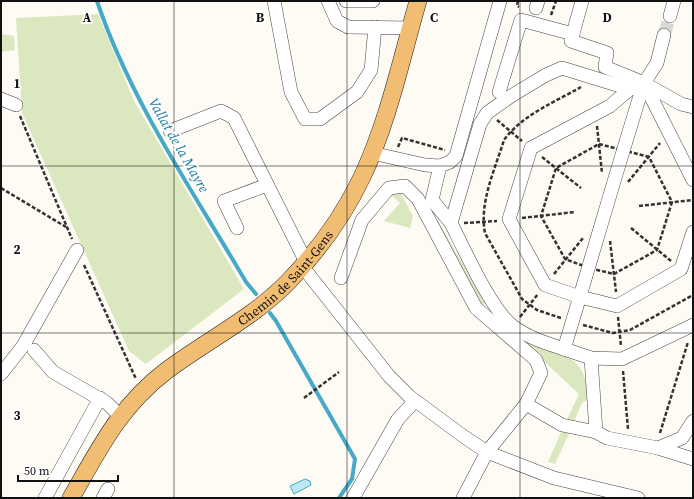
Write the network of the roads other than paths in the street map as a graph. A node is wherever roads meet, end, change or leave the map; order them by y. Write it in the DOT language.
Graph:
graph roads {
  1 [pos="274,1"];
  2 [pos="328,1"];
  3 [pos="346,1"];
  4 [pos="373,1"];
  5 [pos="418,1"];
  6 [pos="500,1"];
  7 [pos="582,1"];
  8 [pos="674,1"];
  9 [pos="670,16"];
  10 [pos="375,27"];
  11 [pos="410,28"];
  12 [pos="664,35"];
  13 [pos="572,37"];
  14 [pos="644,83"];
  15 [pos="630,89"];
  16 [pos="499,92"];
  17 [pos="1,99"];
  18 [pos="16,105"];
  19 [pos="693,107"];
  20 [pos="170,131"];
  21 [pos="372,153"];
  22 [pos="440,166"];
  23 [pos="693,180"];
  24 [pos="267,185"];
  25 [pos="451,223"];
  26 [pos="237,228"];
  27 [pos="693,232"];
  28 [pos="77,250"];
  29 [pos="304,264"];
  30 [pos="341,278"];
  31 [pos="580,297"];
  32 [pos="693,325"];
  33 [pos="564,349"];
  34 [pos="34,350"];
  35 [pos="591,358"];
  36 [pos="1,374"];
  37 [pos="100,398"];
  38 [pos="415,401"];
  39 [pos="526,404"];
  40 [pos="120,416"];
  41 [pos="693,420"];
  42 [pos="596,432"];
  43 [pos="658,448"];
  44 [pos="487,452"];
  45 [pos="693,459"];
  46 [pos="606,494"];
  47 [pos="45,498"];
  48 [pos="71,498"];
  49 [pos="353,498"];
  50 [pos="463,498"];
  51 [pos="638,498"];
  1 -- 10 [label="street"];
  2 -- 10 [label="street"];
  3 -- 4 [label="street"];
  5 -- 11 [label="main road, Chemin de Saint-Gens"];
  6 -- 22 [label="street"];
  7 -- 13 [label="street"];
  8 -- 9 [label="street"];
  10 -- 11 [label="street"];
  11 -- 21 [label="main road, Chemin de Saint-Gens"];
  12 -- 14 [label="street"];
  13 -- 14 [label="street"];
  13 -- 16 [label="street"];
  14 -- 15 [label="street"];
  14 -- 19 [label="street"];
  14 -- 23 [label="street"];
  14 -- 31 [label="street"];
  15 -- 25 [label="street"];
  15 -- 31 [label="street"];
  17 -- 18 [label="street"];
  20 -- 24 [label="street"];
  21 -- 22 [label="street"];
  21 -- 29 [label="main road, Chemin de Saint-Gens"];
  22 -- 25 [label="street"];
  24 -- 26 [label="street"];
  24 -- 29 [label="street"];
  25 -- 33 [label="street"];
  27 -- 31 [label="street"];
  28 -- 36 [label="street"];
  29 -- 38 [label="street"];
  29 -- 40 [label="main road, Chemin de Saint-Gens"];
  30 -- 39 [label="street"];
  31 -- 33 [label="street"];
  32 -- 35 [label="street"];
  33 -- 35 [label="street"];
  34 -- 37 [label="street"];
  35 -- 42 [label="street"];
  37 -- 40 [label="street"];
  37 -- 47 [label="street"];
  38 -- 44 [label="street"];
  38 -- 49 [label="street"];
  39 -- 42 [label="street"];
  39 -- 44 [label="street"];
  40 -- 48 [label="main road, Chemin de Saint-Gens"];
  41 -- 43 [label="street"];
  42 -- 43 [label="street"];
  43 -- 45 [label="street"];
  44 -- 46 [label="street"];
  44 -- 50 [label="street"];
  46 -- 51 [label="street"];
}
